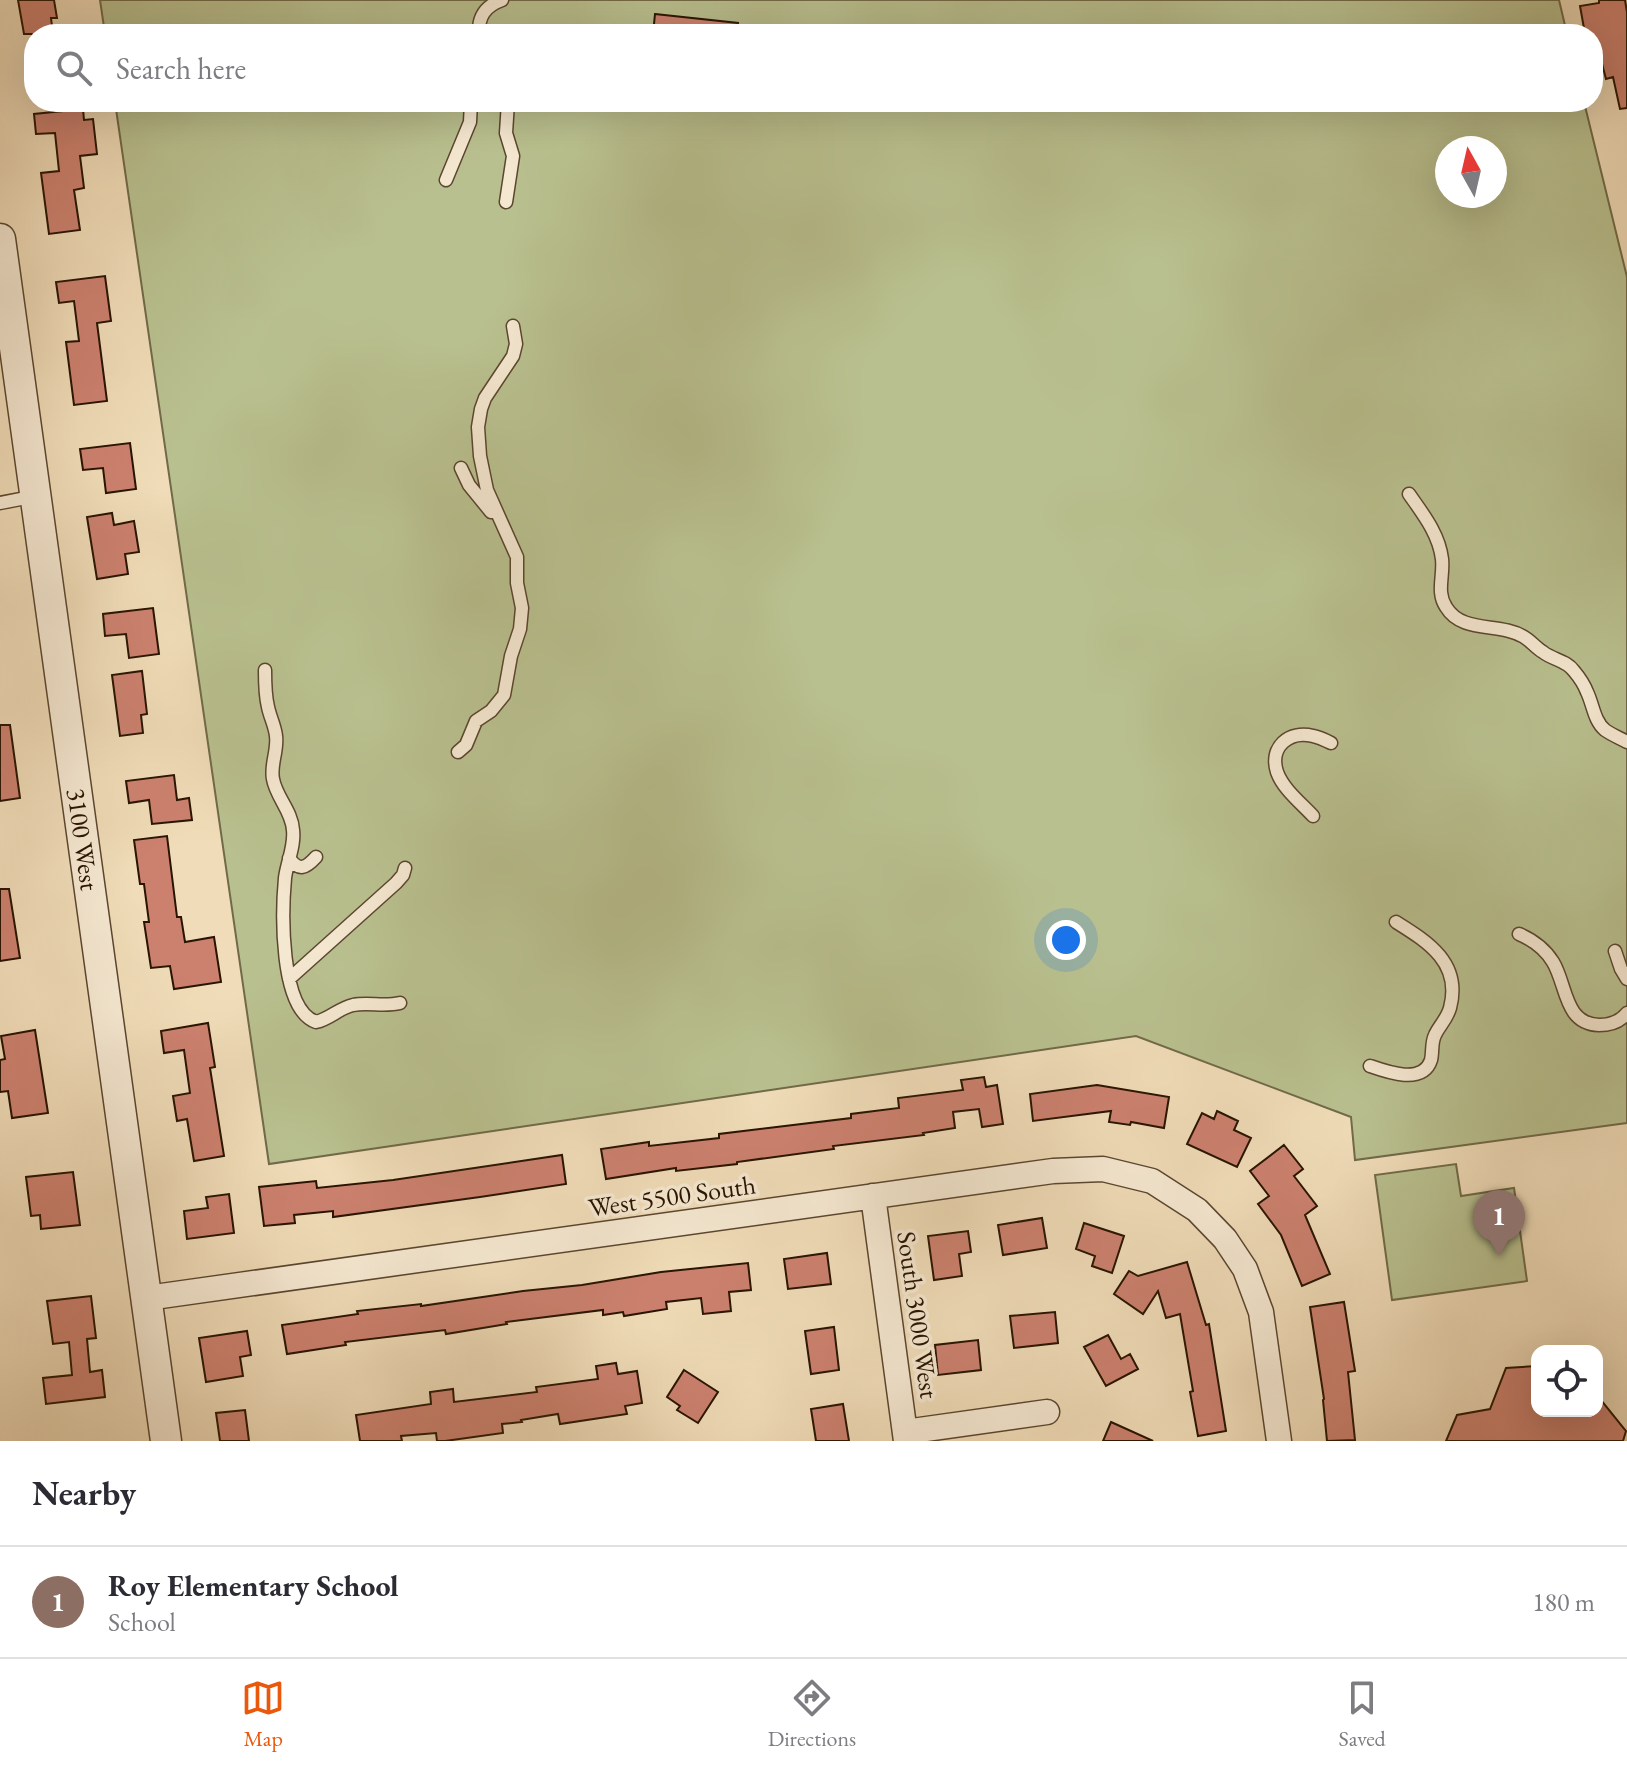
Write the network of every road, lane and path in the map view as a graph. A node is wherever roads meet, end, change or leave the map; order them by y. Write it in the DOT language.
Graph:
graph roads {
  1 [pos="502,0"];
  2 [pos="488,4"];
  3 [pos="480,24"];
  4 [pos="470,112"];
  5 [pos="507,112"];
  6 [pos="446,180"];
  7 [pos="506,202"];
  8 [pos="0,239"];
  9 [pos="513,326"];
  10 [pos="461,468"];
  11 [pos="485,481"];
  12 [pos="471,487"];
  13 [pos="1409,494"];
  14 [pos="36,496"];
  15 [pos="0,503"];
  16 [pos="501,524"];
  17 [pos="265,670"];
  18 [pos="1627,742"];
  19 [pos="1331,743"];
  20 [pos="458,752"];
  21 [pos="1313,816"];
  22 [pos="316,857"];
  23 [pos="289,858"];
  24 [pos="405,868"];
  25 [pos="1396,922"];
  26 [pos="1519,934"];
  27 [pos="1615,951"];
  28 [pos="289,979"];
  29 [pos="1627,979"];
  30 [pos="400,1003"];
  31 [pos="1627,1013"];
  32 [pos="1370,1066"];
  33 [pos="873,1196"];
  34 [pos="147,1298"];
  35 [pos="1047,1412"];
  36 [pos="906,1436"];
  37 [pos="166,1441"];
  38 [pos="1279,1441"];
  1 -- 2 [label="lane"];
  2 -- 3 [label="lane"];
  4 -- 6 [label="lane"];
  5 -- 7 [label="lane"];
  8 -- 14 [label="street, 3100 West"];
  9 -- 11 [label="lane"];
  10 -- 12 [label="lane"];
  11 -- 12 [label="lane"];
  11 -- 16 [label="lane"];
  12 -- 16 [label="lane"];
  13 -- 18 [label="lane"];
  14 -- 15 [label="lane"];
  14 -- 34 [label="street, 3100 West"];
  16 -- 20 [label="lane"];
  17 -- 23 [label="lane"];
  19 -- 21 [label="lane"];
  22 -- 23 [label="lane"];
  23 -- 28 [label="lane"];
  24 -- 28 [label="lane"];
  25 -- 32 [label="lane"];
  26 -- 31 [label="lane"];
  27 -- 29 [label="lane"];
  28 -- 30 [label="lane"];
  33 -- 34 [label="street, West 5500 South"];
  33 -- 36 [label="street, South 3000 West"];
  33 -- 38 [label="street, West 5500 South"];
  34 -- 37 [label="street, 3100 West"];
  35 -- 36 [label="street"];
}
